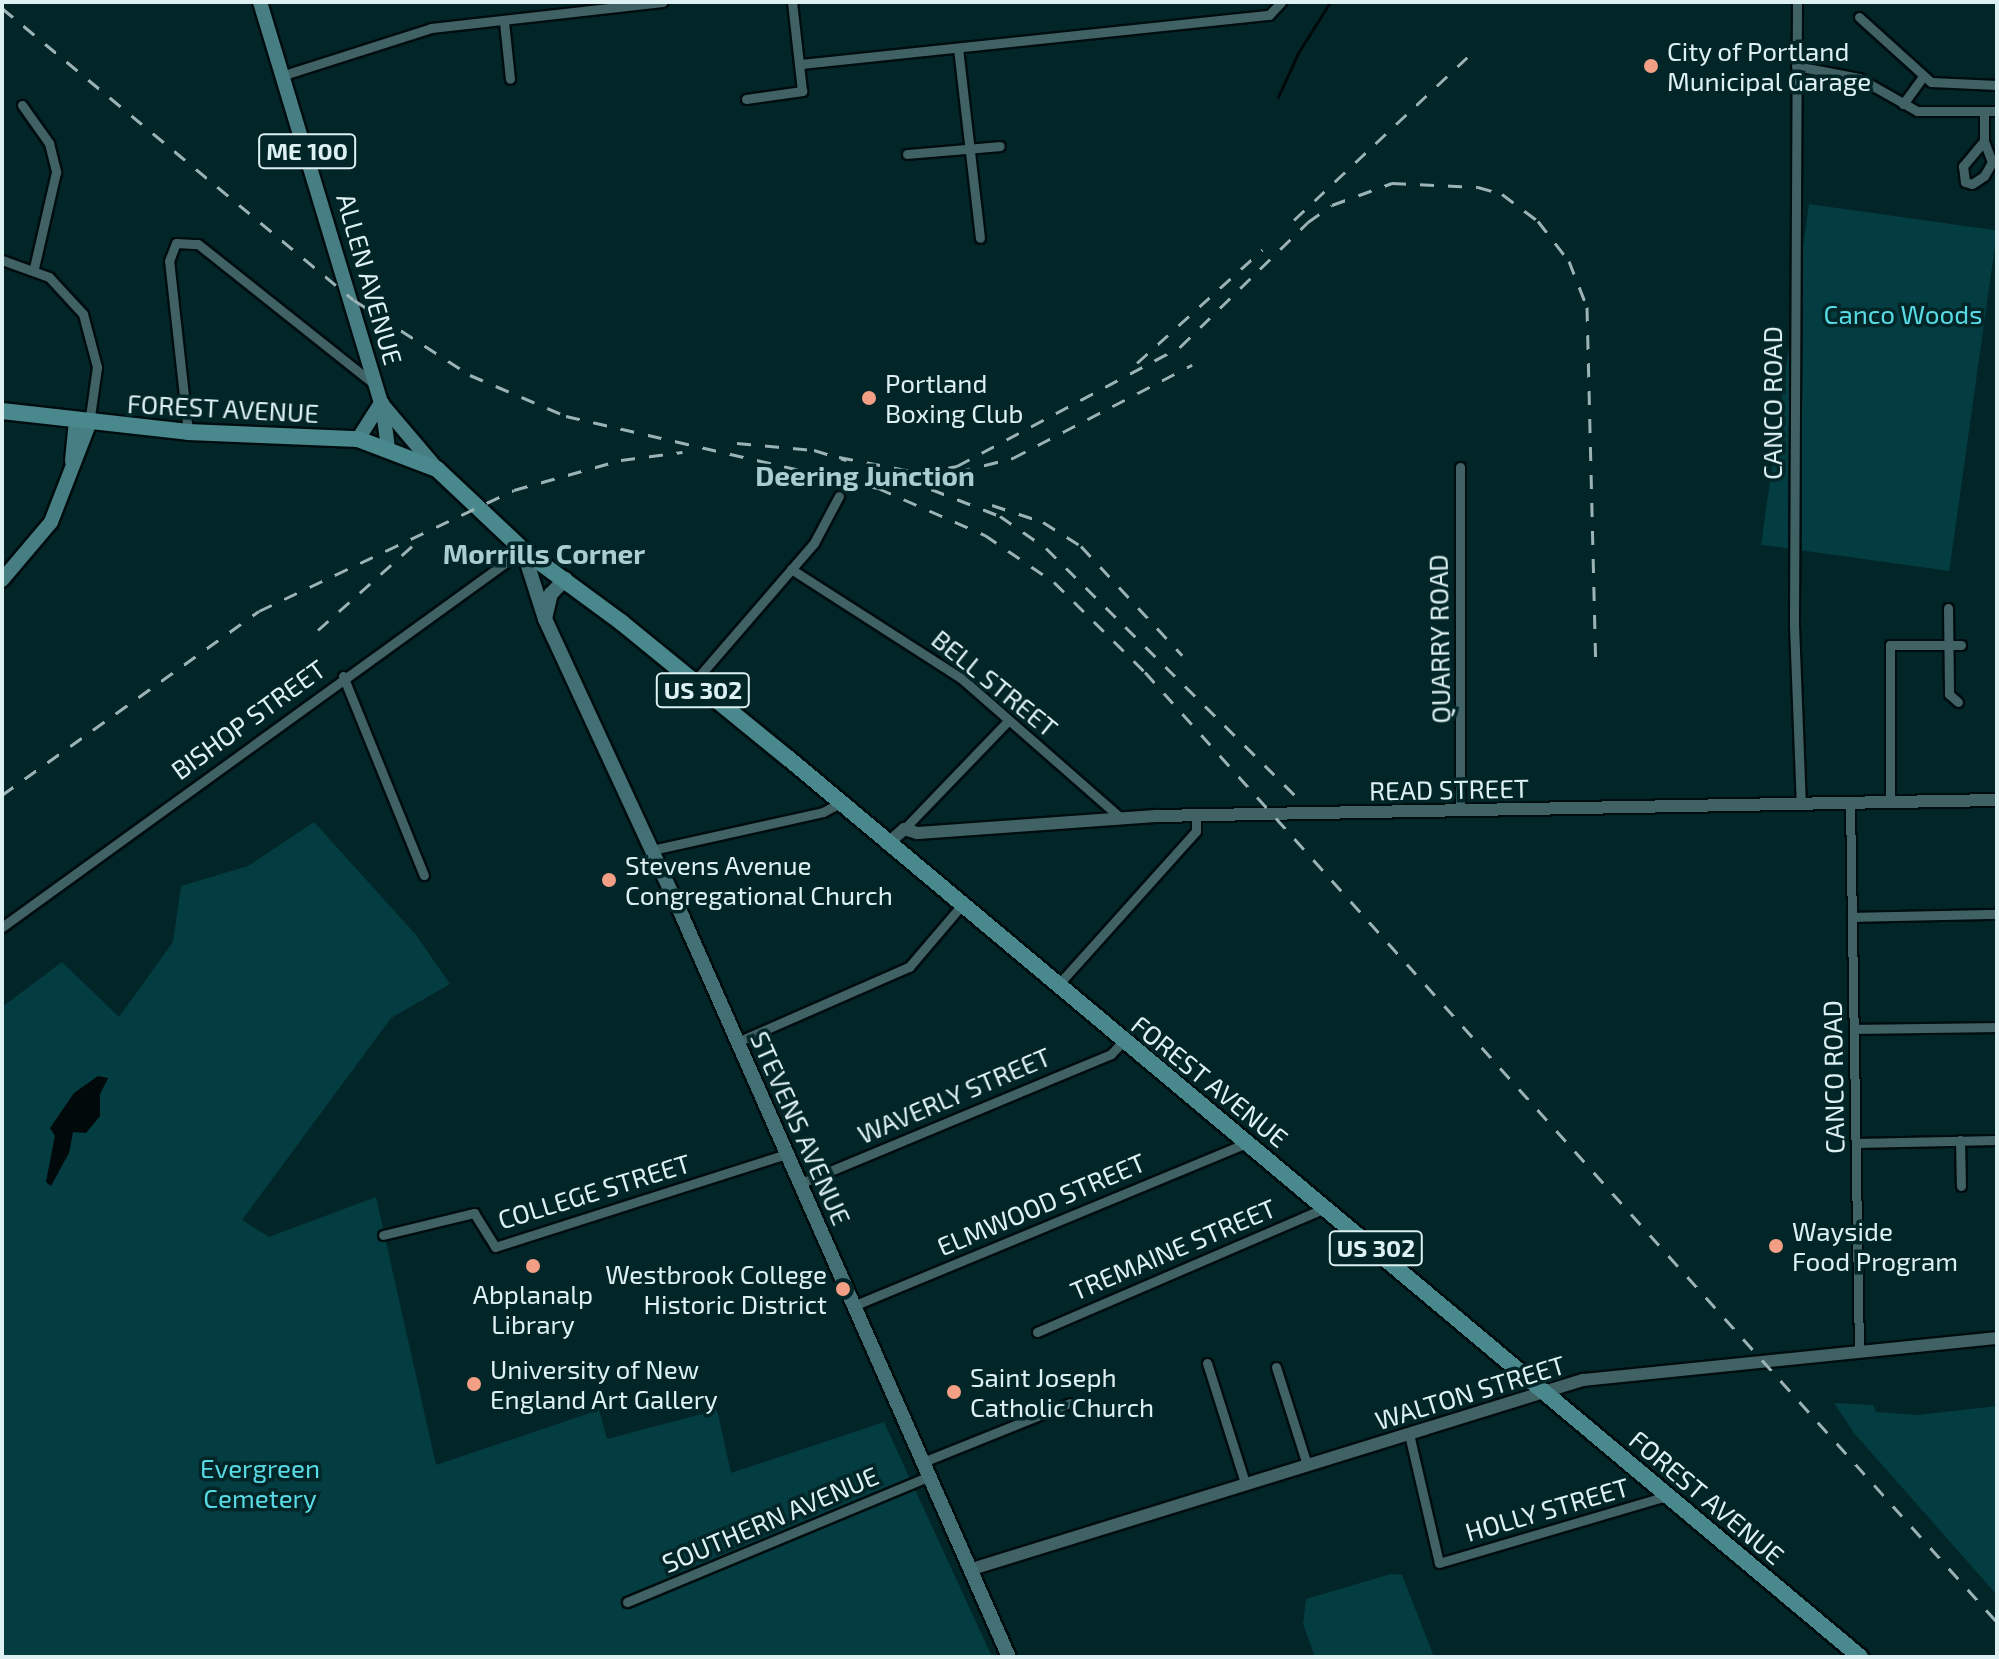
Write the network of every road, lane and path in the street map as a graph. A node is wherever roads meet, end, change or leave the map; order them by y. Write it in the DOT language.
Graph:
graph roads {
  1 [pos="260,2"];
  2 [pos="663,2"];
  3 [pos="792,2"];
  4 [pos="1797,2"];
  5 [pos="1281,3"];
  6 [pos="1859,17"];
  7 [pos="504,22"];
  8 [pos="958,48"];
  9 [pos="801,64"];
  10 [pos="1796,66"];
  11 [pos="284,75"];
  12 [pos="1922,78"];
  13 [pos="510,79"];
  14 [pos="1997,85"];
  15 [pos="746,99"];
  16 [pos="1903,104"];
  17 [pos="22,105"];
  18 [pos="1997,111"];
  19 [pos="1984,114"];
  20 [pos="1984,141"];
  21 [pos="1000,146"];
  22 [pos="971,149"];
  23 [pos="907,154"];
  24 [pos="980,238"];
  25 [pos="2,260"];
  26 [pos="34,268"];
  27 [pos="377,386"];
  28 [pos="381,403"];
  29 [pos="2,411"];
  30 [pos="82,422"];
  31 [pos="188,432"];
  32 [pos="358,439"];
  33 [pos="388,448"];
  34 [pos="1460,467"];
  35 [pos="437,469"];
  36 [pos="839,496"];
  37 [pos="523,550"];
  38 [pos="791,569"];
  39 [pos="565,579"];
  40 [pos="2,580"];
  41 [pos="1948,608"];
  42 [pos="545,619"];
  43 [pos="1948,645"];
  44 [pos="1961,645"];
  45 [pos="343,676"];
  46 [pos="694,682"];
  47 [pos="1958,702"];
  48 [pos="1008,721"];
  49 [pos="1997,800"];
  50 [pos="1890,802"];
  51 [pos="1850,803"];
  52 [pos="838,804"];
  53 [pos="1801,804"];
  54 [pos="1460,811"];
  55 [pos="1196,817"];
  56 [pos="1121,818"];
  57 [pos="904,829"];
  58 [pos="887,844"];
  59 [pos="652,850"];
  60 [pos="424,875"];
  61 [pos="961,906"];
  62 [pos="1997,914"];
  63 [pos="1852,917"];
  64 [pos="2,927"];
  65 [pos="1057,986"];
  66 [pos="1997,1027"];
  67 [pos="1854,1029"];
  68 [pos="1123,1041"];
  69 [pos="737,1042"];
  70 [pos="1960,1140"];
  71 [pos="1997,1140"];
  72 [pos="1246,1143"];
  73 [pos="1856,1143"];
  74 [pos="786,1154"];
  75 [pos="799,1184"];
  76 [pos="1961,1186"];
  77 [pos="1327,1207"];
  78 [pos="383,1235"];
  79 [pos="853,1306"];
  80 [pos="1037,1332"];
  81 [pos="1997,1338"];
  82 [pos="1859,1350"];
  83 [pos="1207,1363"];
  84 [pos="1276,1367"];
  85 [pos="1543,1391"];
  86 [pos="1070,1403"];
  87 [pos="1409,1434"];
  88 [pos="923,1462"];
  89 [pos="1307,1465"];
  90 [pos="930,1476"];
  91 [pos="1245,1483"];
  92 [pos="1667,1496"];
  93 [pos="972,1569"];
  94 [pos="627,1602"];
  95 [pos="1009,1657"];
  96 [pos="1860,1657"];
  1 -- 11 [label="main road, ALLEN AVENUE / ME 100"];
  2 -- 7 [label="street"];
  3 -- 9 [label="street"];
  4 -- 10 [label="street, CANCO ROAD"];
  5 -- 8 [label="street"];
  6 -- 12 [label="street"];
  7 -- 11 [label="street"];
  7 -- 13 [label="street"];
  8 -- 9 [label="street"];
  8 -- 22 [label="street"];
  9 -- 15 [label="street"];
  10 -- 16 [label="street"];
  10 -- 53 [label="street, CANCO ROAD"];
  11 -- 27 [label="main road, ALLEN AVENUE / ME 100"];
  12 -- 14 [label="street"];
  12 -- 16 [label="street"];
  16 -- 19 [label="street"];
  17 -- 26 [label="street"];
  18 -- 19 [label="street"];
  19 -- 20 [label="street"];
  21 -- 22 [label="street"];
  22 -- 23 [label="street"];
  22 -- 24 [label="street"];
  25 -- 26 [label="street"];
  26 -- 30 [label="street"];
  27 -- 28 [label="main road, ME 100"];
  27 -- 31 [label="street"];
  28 -- 32 [label="main road"];
  28 -- 33 [label="main road, ALLEN AVENUE / ME 100"];
  28 -- 35 [label="main road"];
  29 -- 30 [label="highway, FOREST AVENUE / US 302"];
  30 -- 31 [label="highway, FOREST AVENUE / US 302"];
  30 -- 40 [label="main road"];
  31 -- 32 [label="highway, FOREST AVENUE / US 302"];
  32 -- 33 [label="highway, FOREST AVENUE / US 302"];
  33 -- 35 [label="highway, FOREST AVENUE / US 302"];
  34 -- 54 [label="street, QUARRY ROAD"];
  35 -- 37 [label="highway, US 302"];
  36 -- 38 [label="street"];
  37 -- 39 [label="highway, FOREST AVENUE / US 302"];
  37 -- 42 [label="main road, STEVENS AVENUE"];
  37 -- 45 [label="street, BISHOP STREET"];
  38 -- 46 [label="street"];
  38 -- 48 [label="street, BELL STREET"];
  39 -- 42 [label="main road"];
  39 -- 46 [label="highway, FOREST AVENUE / US 302"];
  41 -- 43 [label="street"];
  42 -- 59 [label="main road, STEVENS AVENUE"];
  43 -- 44 [label="street"];
  43 -- 47 [label="street"];
  43 -- 50 [label="street"];
  45 -- 60 [label="street"];
  45 -- 64 [label="street, BISHOP STREET"];
  46 -- 52 [label="highway, FOREST AVENUE / US 302"];
  48 -- 56 [label="street, BELL STREET"];
  48 -- 57 [label="street"];
  49 -- 50 [label="street, READ STREET"];
  50 -- 51 [label="street, READ STREET"];
  51 -- 53 [label="street, READ STREET"];
  51 -- 63 [label="street, CANCO ROAD"];
  52 -- 58 [label="highway, FOREST AVENUE / US 302"];
  52 -- 59 [label="street"];
  53 -- 54 [label="street, READ STREET"];
  54 -- 55 [label="street, READ STREET"];
  55 -- 56 [label="street, READ STREET"];
  55 -- 65 [label="street"];
  56 -- 57 [label="street, READ STREET"];
  57 -- 58 [label="street"];
  58 -- 61 [label="highway, FOREST AVENUE / US 302"];
  59 -- 69 [label="main road, STEVENS AVENUE"];
  61 -- 65 [label="highway, FOREST AVENUE / US 302"];
  61 -- 69 [label="street"];
  62 -- 63 [label="street"];
  63 -- 67 [label="street, CANCO ROAD"];
  65 -- 68 [label="highway, FOREST AVENUE / US 302"];
  66 -- 67 [label="street"];
  67 -- 73 [label="street, CANCO ROAD"];
  68 -- 72 [label="highway, FOREST AVENUE / US 302"];
  68 -- 75 [label="street, WAVERLY STREET"];
  69 -- 74 [label="main road, STEVENS AVENUE"];
  70 -- 71 [label="street"];
  70 -- 73 [label="street"];
  70 -- 76 [label="street"];
  72 -- 77 [label="highway, FOREST AVENUE / US 302"];
  72 -- 79 [label="street, ELMWOOD STREET"];
  73 -- 82 [label="street, CANCO ROAD"];
  74 -- 75 [label="main road, STEVENS AVENUE"];
  74 -- 78 [label="street, COLLEGE STREET"];
  75 -- 79 [label="main road, STEVENS AVENUE"];
  77 -- 80 [label="street, TREMAINE STREET"];
  77 -- 85 [label="highway, FOREST AVENUE / US 302"];
  79 -- 88 [label="main road, STEVENS AVENUE"];
  81 -- 82 [label="street, WALTON STREET"];
  82 -- 85 [label="street, WALTON STREET"];
  83 -- 91 [label="street"];
  84 -- 89 [label="street"];
  85 -- 87 [label="street, WALTON STREET"];
  85 -- 92 [label="highway, FOREST AVENUE / US 302"];
  86 -- 88 [label="street"];
  87 -- 89 [label="street, WALTON STREET"];
  87 -- 92 [label="street, HOLLY STREET"];
  88 -- 90 [label="main road, STEVENS AVENUE"];
  89 -- 91 [label="street, WALTON STREET"];
  90 -- 93 [label="main road, STEVENS AVENUE"];
  90 -- 94 [label="street, SOUTHERN AVENUE"];
  91 -- 93 [label="street, WALTON STREET"];
  92 -- 96 [label="highway, FOREST AVENUE / US 302"];
  93 -- 95 [label="main road, STEVENS AVENUE"];
}
